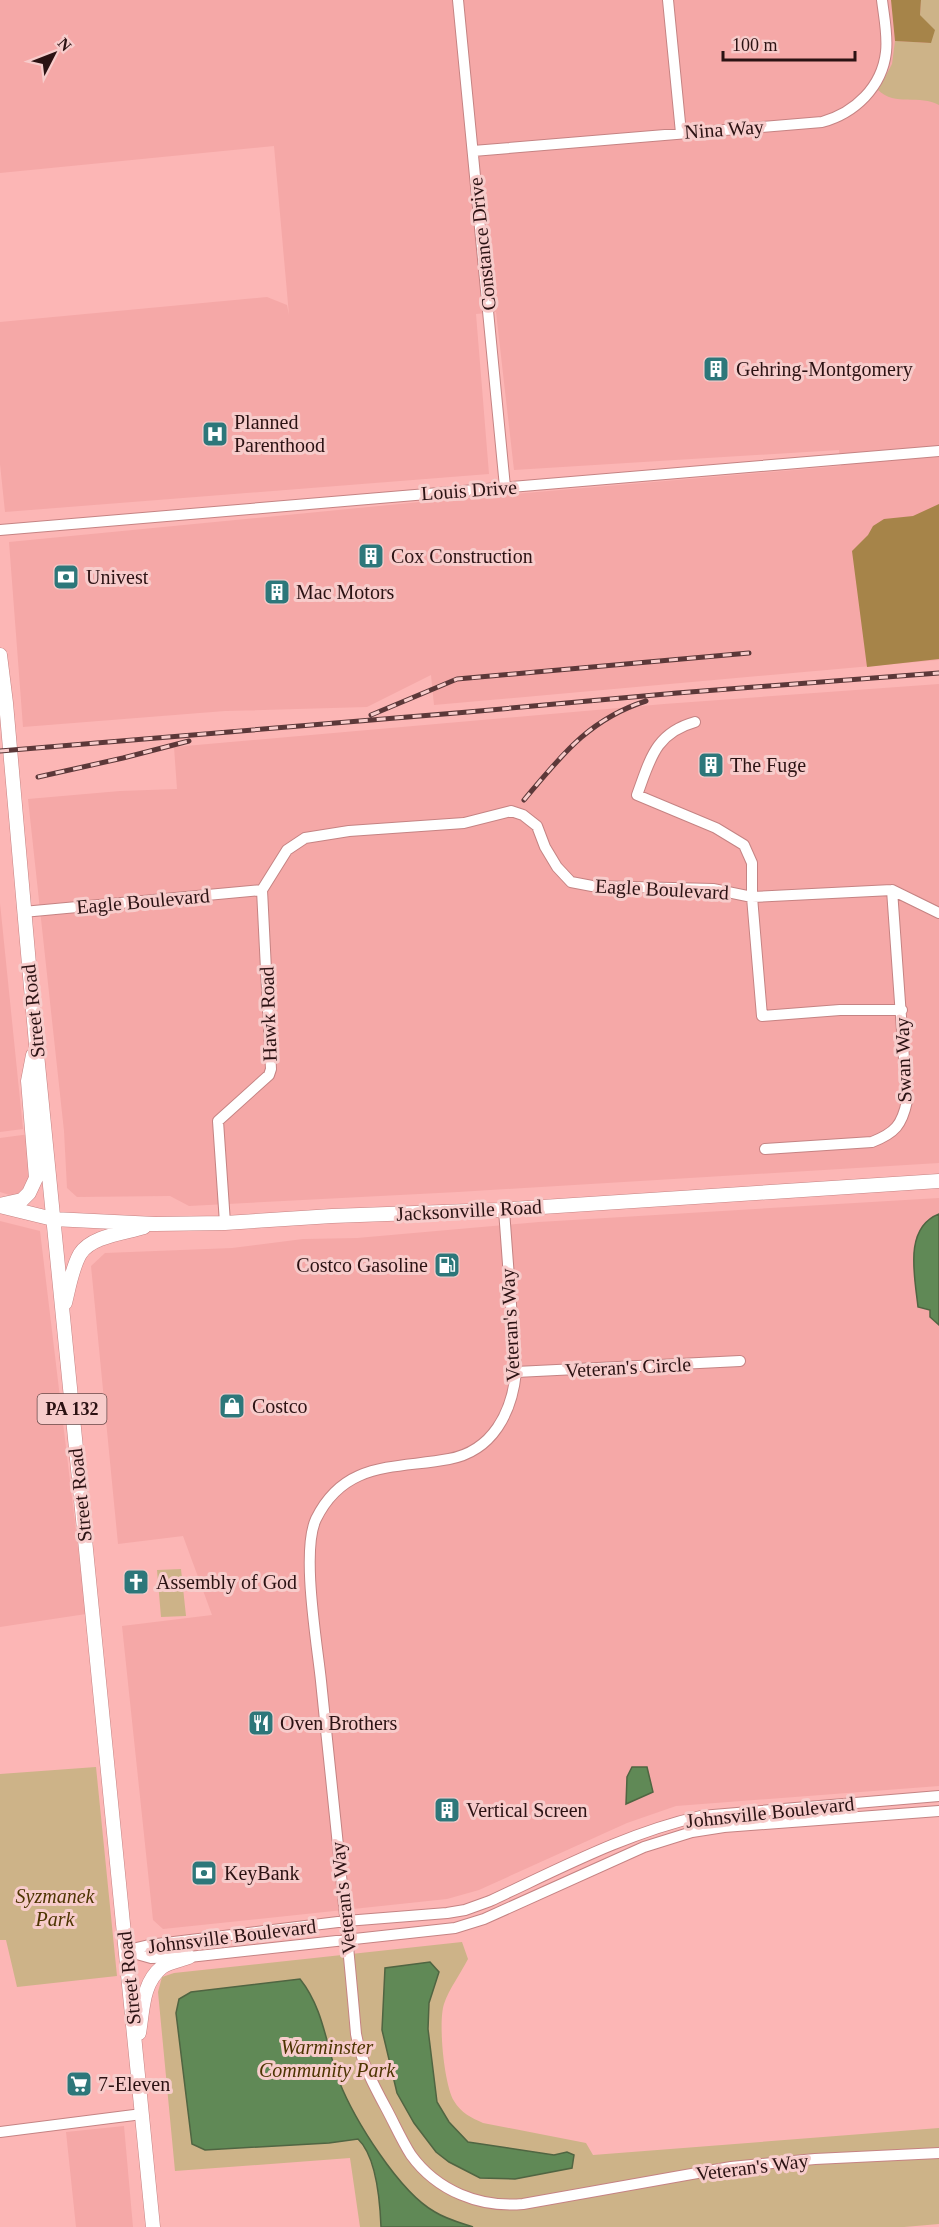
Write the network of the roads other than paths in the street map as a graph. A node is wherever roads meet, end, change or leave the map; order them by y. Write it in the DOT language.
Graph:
graph roads {
  1 [pos="458,0"];
  2 [pos="668,0"];
  3 [pos="882,0"];
  4 [pos="681,133"];
  5 [pos="473,151"];
  6 [pos="939,451"];
  7 [pos="505,487"];
  8 [pos="0,530"];
  9 [pos="0,655"];
  10 [pos="695,722"];
  11 [pos="3,728"];
  12 [pos="262,890"];
  13 [pos="892,890"];
  14 [pos="752,897"];
  15 [pos="23,912"];
  16 [pos="939,913"];
  17 [pos="902,1010"];
  18 [pos="36,1044"];
  19 [pos="765,1149"];
  20 [pos="939,1181"];
  21 [pos="0,1206"];
  22 [pos="504,1210"];
  23 [pos="53,1219"];
  24 [pos="225,1223"];
  25 [pos="155,1224"];
  26 [pos="63,1314"];
  27 [pos="740,1361"];
  28 [pos="516,1372"];
  29 [pos="939,1796"];
  30 [pos="939,1811"];
  31 [pos="346,1922"];
  32 [pos="348,1939"];
  33 [pos="126,1951"];
  34 [pos="189,1957"];
  35 [pos="136,2053"];
  36 [pos="142,2114"];
  37 [pos="0,2132"];
  38 [pos="939,2153"];
  39 [pos="153,2227"];
  1 -- 5 [label="street, Constance Drive"];
  2 -- 4 [label="street"];
  3 -- 4 [label="street, Nina Way"];
  4 -- 5 [label="street, Nina Way"];
  5 -- 7 [label="street, Constance Drive"];
  6 -- 7 [label="street, Louis Drive"];
  7 -- 8 [label="street, Louis Drive"];
  9 -- 11 [label="main road, Street Road / PA 132"];
  10 -- 14 [label="street"];
  11 -- 15 [label="main road, Street Road / PA 132"];
  12 -- 14 [label="street, Eagle Boulevard"];
  12 -- 15 [label="street, Eagle Boulevard"];
  12 -- 24 [label="street, Hawk Road"];
  13 -- 14 [label="street, Eagle Boulevard"];
  13 -- 16 [label="street"];
  13 -- 17 [label="street, Swan Way"];
  14 -- 17 [label="street"];
  15 -- 18 [label="main road, Street Road / PA 132"];
  17 -- 19 [label="street, Swan Way"];
  18 -- 21 [label="main road"];
  18 -- 23 [label="main road, Street Road / PA 132"];
  20 -- 22 [label="main road, Jacksonville Road"];
  21 -- 23 [label="main road, Jacksonville Road"];
  22 -- 24 [label="main road, Jacksonville Road"];
  22 -- 28 [label="street, Veteran's Way"];
  23 -- 25 [label="main road, Jacksonville Road"];
  23 -- 26 [label="main road, Street Road / PA 132"];
  24 -- 25 [label="main road, Jacksonville Road"];
  25 -- 26 [label="main road"];
  26 -- 33 [label="main road, Street Road / PA 132"];
  27 -- 28 [label="street, Veteran's Circle"];
  28 -- 31 [label="street, Veteran's Way"];
  29 -- 31 [label="street, Johnsville Boulevard"];
  30 -- 32 [label="street, Johnsville Boulevard"];
  31 -- 32 [label="street, Veteran's Way"];
  31 -- 33 [label="street, Johnsville Boulevard"];
  32 -- 34 [label="street, Johnsville Boulevard"];
  32 -- 38 [label="street, Veteran's Way"];
  33 -- 34 [label="street, Johnsville Boulevard"];
  33 -- 35 [label="main road, Street Road / PA 132"];
  34 -- 35 [label="main road"];
  35 -- 36 [label="main road, Street Road / PA 132"];
  36 -- 37 [label="street"];
  36 -- 39 [label="main road, Street Road / PA 132"];
}
